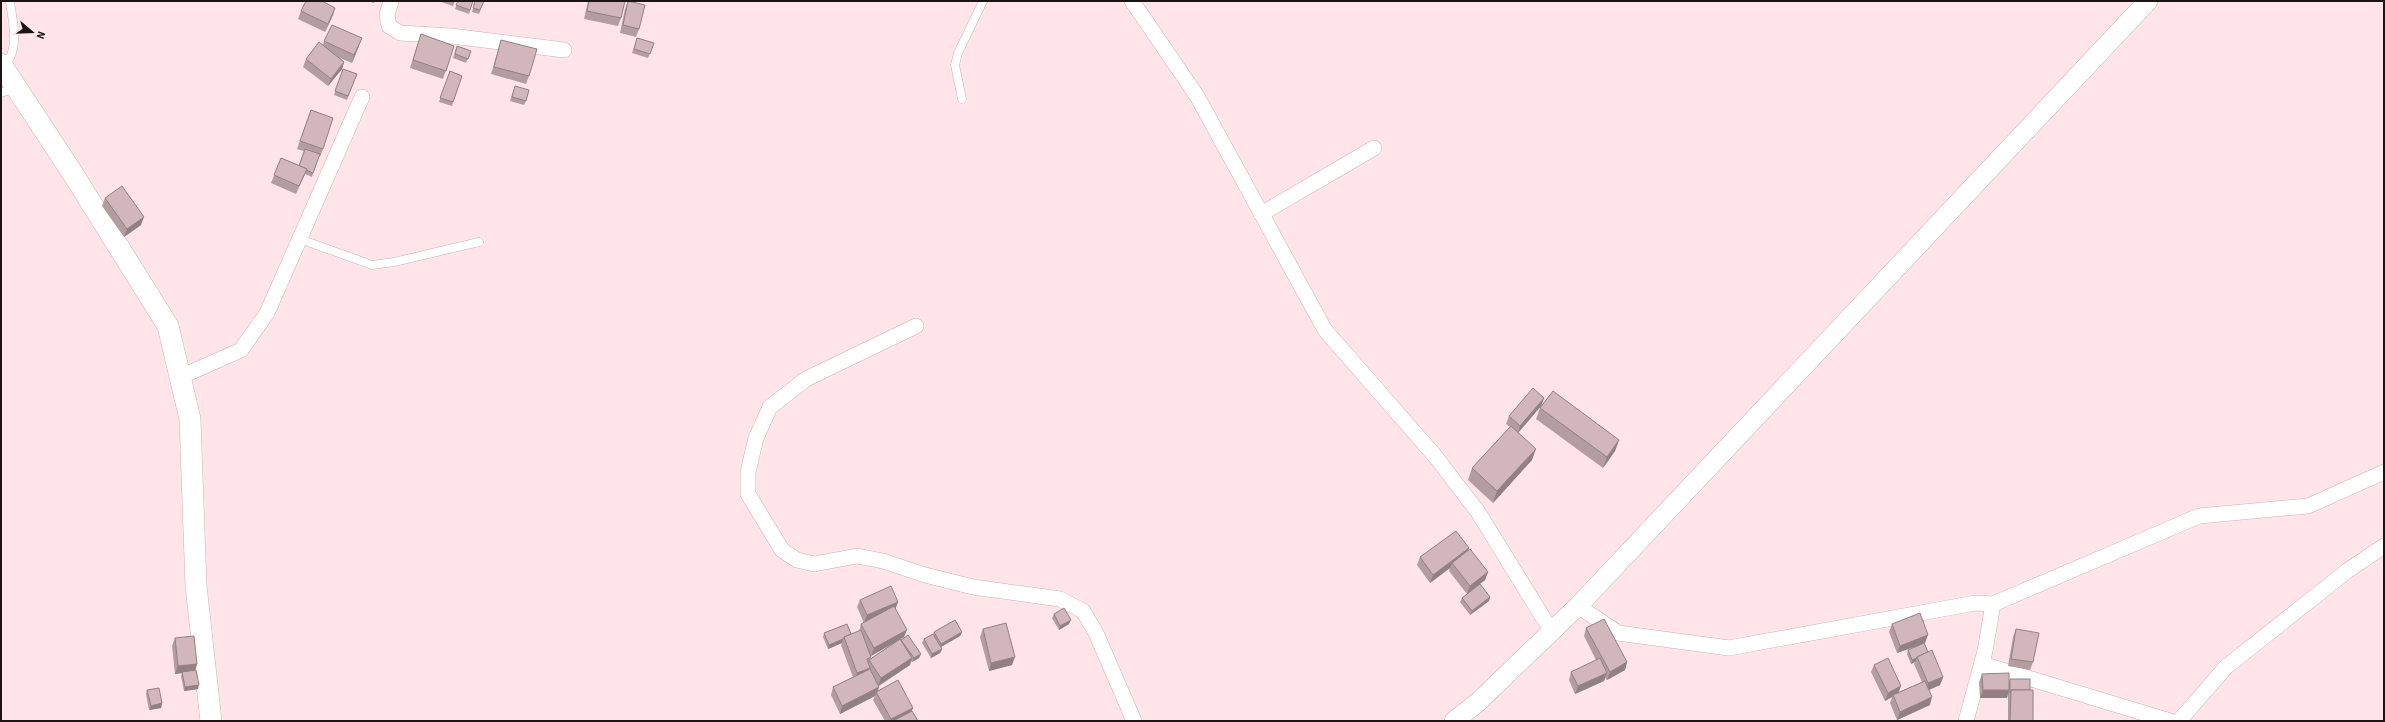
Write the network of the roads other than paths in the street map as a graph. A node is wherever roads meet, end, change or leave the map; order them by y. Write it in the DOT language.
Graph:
graph roads {
  1 [pos="10,1"];
  2 [pos="391,1"];
  3 [pos="983,1"];
  4 [pos="1132,1"];
  5 [pos="2148,1"];
  6 [pos="564,50"];
  7 [pos="2,66"];
  8 [pos="8,90"];
  9 [pos="362,97"];
  10 [pos="962,99"];
  11 [pos="1374,148"];
  12 [pos="1261,214"];
  13 [pos="300,239"];
  14 [pos="478,242"];
  15 [pos="916,326"];
  16 [pos="180,377"];
  17 [pos="2384,472"];
  18 [pos="2384,546"];
  19 [pos="1993,604"];
  20 [pos="1578,606"];
  21 [pos="1552,632"];
  22 [pos="1982,664"];
  23 [pos="211,721"];
  24 [pos="1134,721"];
  25 [pos="1454,721"];
  26 [pos="1966,721"];
  27 [pos="2170,721"];
  28 [pos="2180,721"];
  1 -- 7 [label="lane"];
  2 -- 6 [label="street"];
  3 -- 10 [label="lane"];
  4 -- 12 [label="street"];
  5 -- 20 [label="street"];
  7 -- 8 [label="main road"];
  8 -- 16 [label="main road"];
  9 -- 13 [label="street"];
  11 -- 12 [label="street"];
  12 -- 21 [label="street"];
  13 -- 14 [label="lane"];
  13 -- 16 [label="street"];
  15 -- 24 [label="street"];
  16 -- 23 [label="main road"];
  17 -- 19 [label="street"];
  18 -- 28 [label="street"];
  19 -- 20 [label="street"];
  19 -- 22 [label="street"];
  20 -- 21 [label="street"];
  21 -- 25 [label="street"];
  22 -- 26 [label="street"];
  22 -- 27 [label="street"];
}
